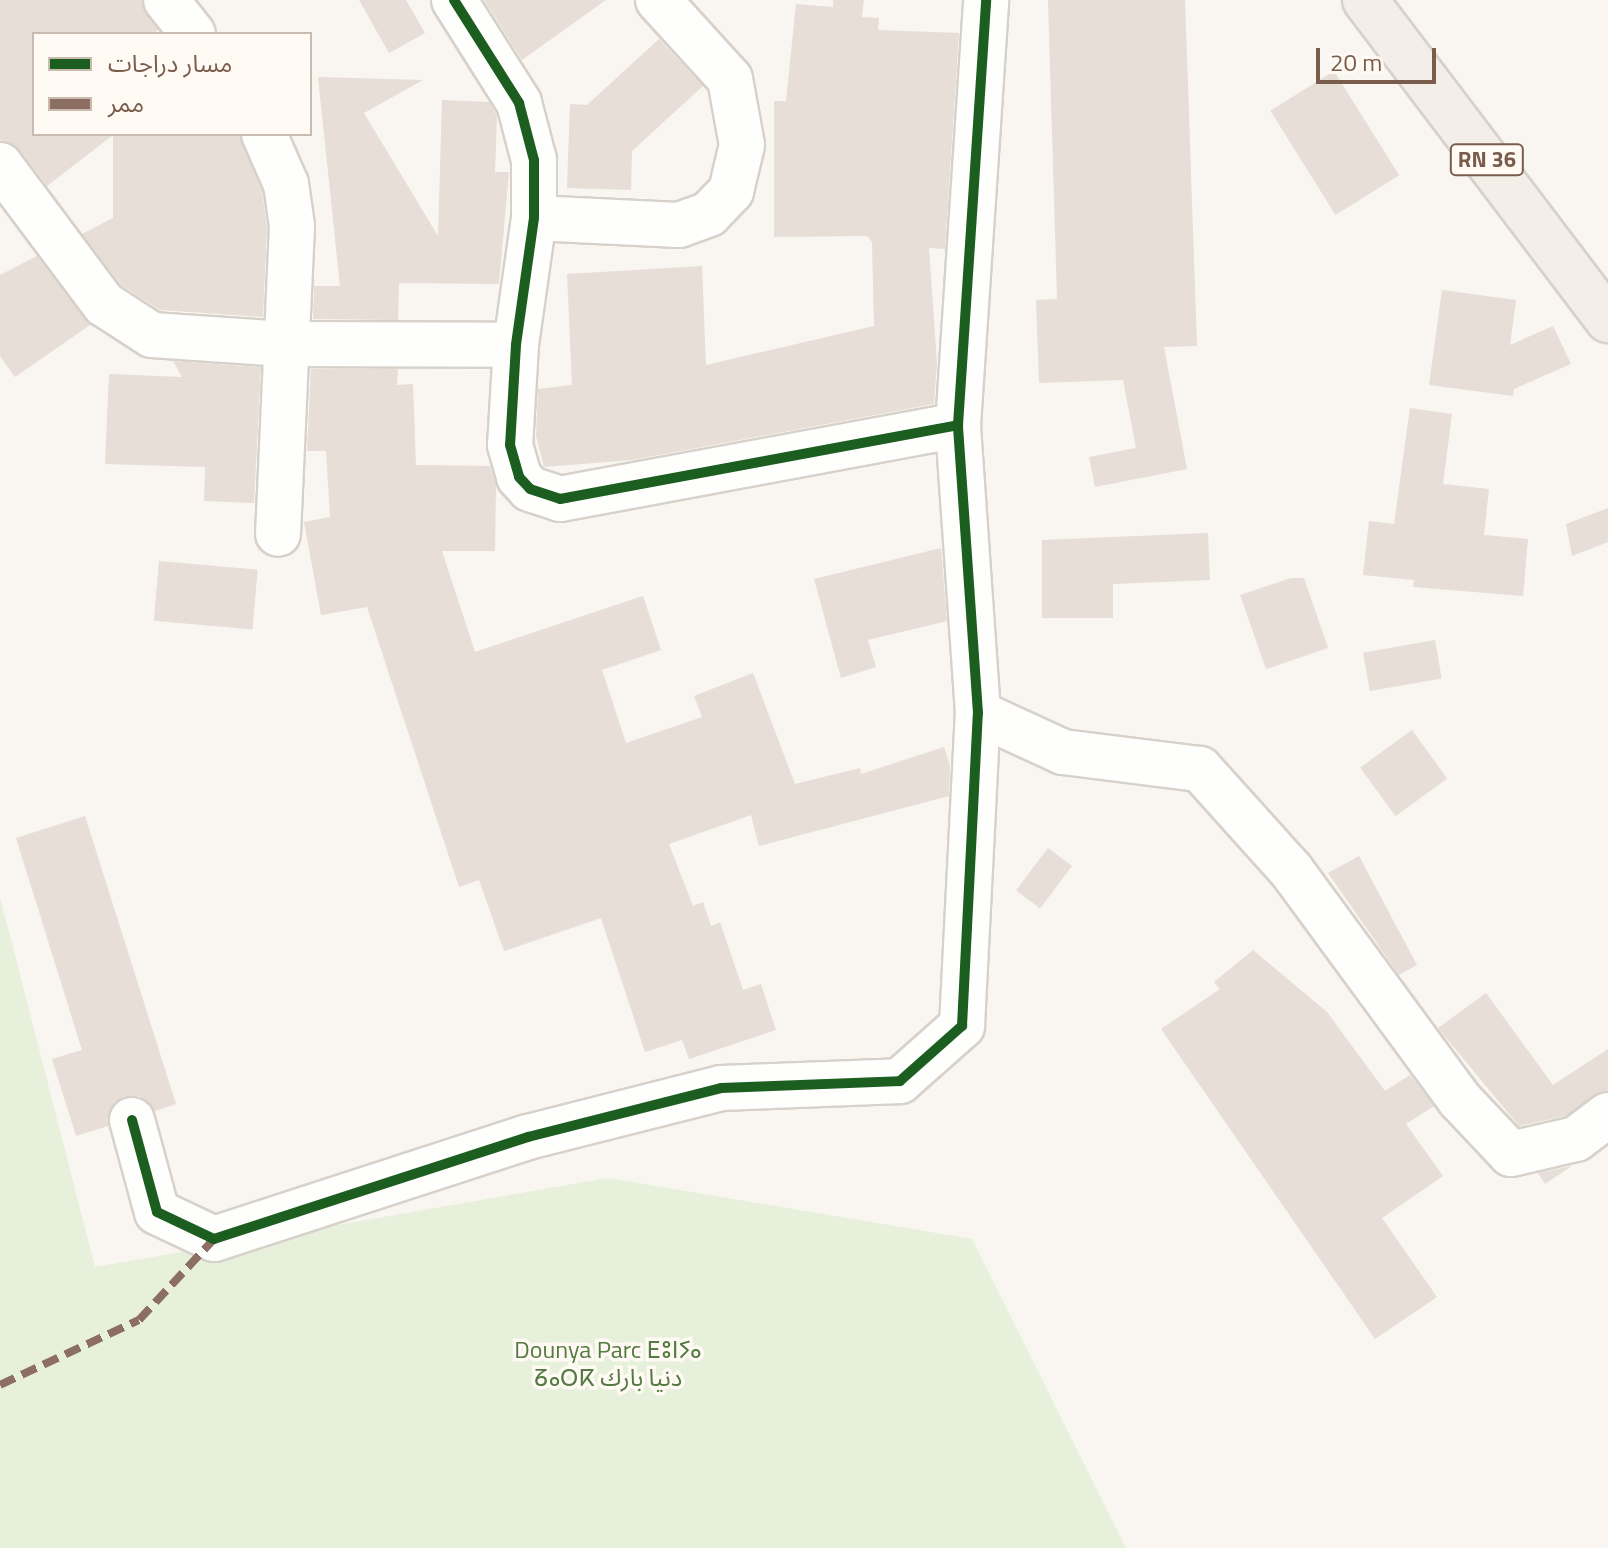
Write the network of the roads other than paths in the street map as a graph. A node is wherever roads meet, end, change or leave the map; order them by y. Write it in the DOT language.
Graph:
graph roads {
  1 [pos="166,0"];
  2 [pos="454,0"];
  3 [pos="658,0"];
  4 [pos="986,0"];
  5 [pos="1365,0"];
  6 [pos="191,32"];
  7 [pos="265,136"];
  8 [pos="0,165"];
  9 [pos="534,218"];
  10 [pos="1608,320"];
  11 [pos="285,344"];
  12 [pos="516,345"];
  13 [pos="958,425"];
  14 [pos="278,534"];
  15 [pos="978,713"];
  16 [pos="1608,1115"];
  17 [pos="132,1120"];
  1 -- 6 [label="street"];
  2 -- 9 [label="street"];
  3 -- 9 [label="street"];
  4 -- 13 [label="street"];
  5 -- 10 [label="main road, RN 36"];
  7 -- 11 [label="street"];
  8 -- 11 [label="street"];
  9 -- 12 [label="street"];
  11 -- 12 [label="street"];
  11 -- 14 [label="street"];
  12 -- 13 [label="street"];
  13 -- 15 [label="street"];
  15 -- 16 [label="street"];
  15 -- 17 [label="street"];
}
